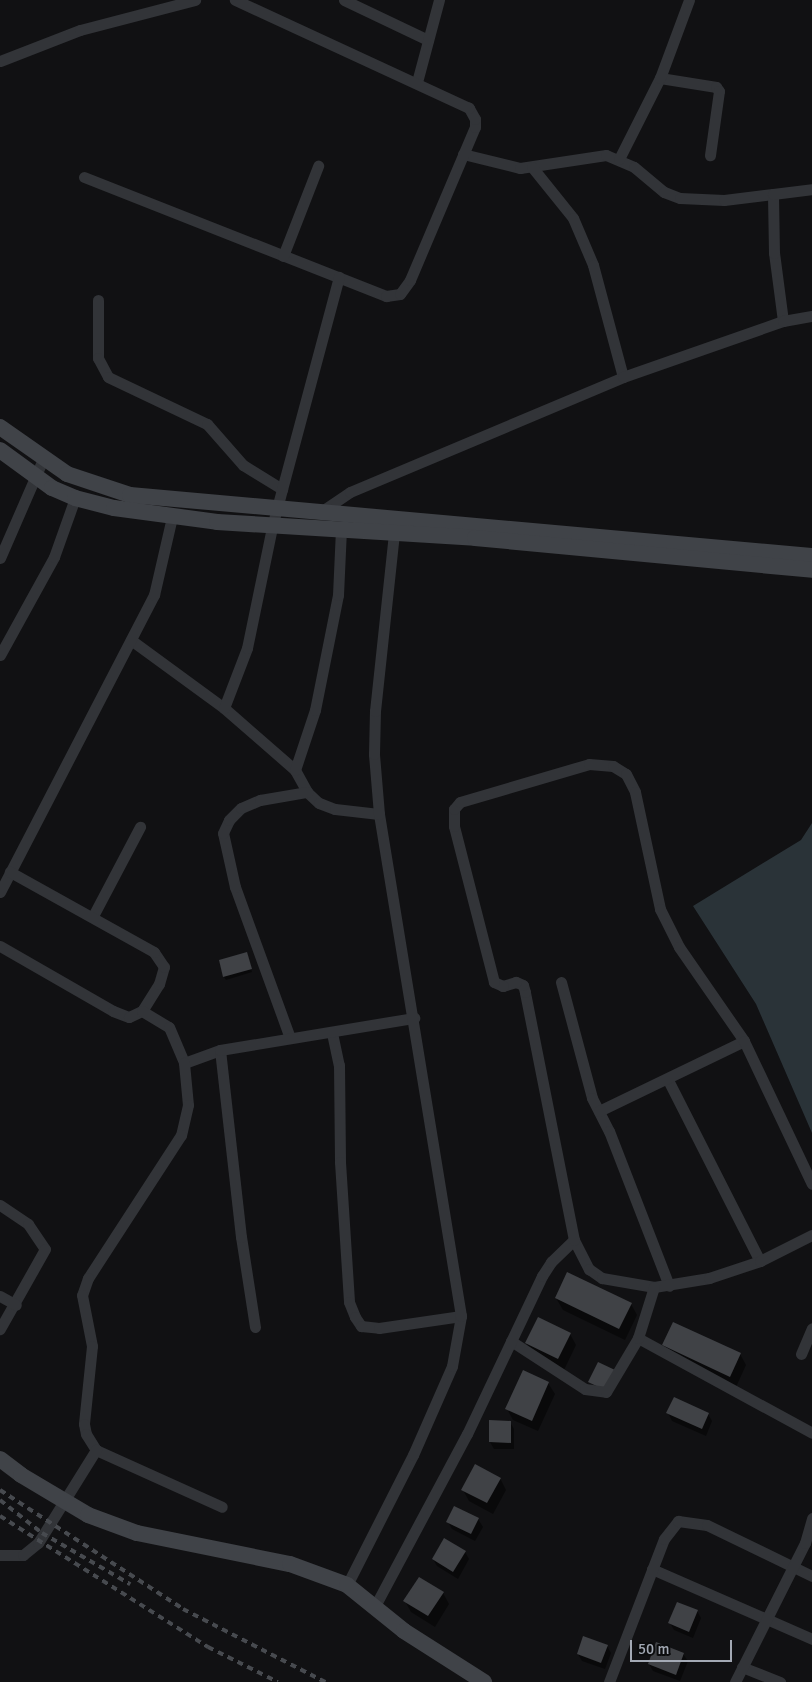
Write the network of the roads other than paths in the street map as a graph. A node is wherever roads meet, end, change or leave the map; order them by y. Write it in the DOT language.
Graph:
graph roads {
  1 [pos="195,0"];
  2 [pos="235,0"];
  3 [pos="344,0"];
  4 [pos="439,0"];
  5 [pos="689,0"];
  6 [pos="428,40"];
  7 [pos="0,61"];
  8 [pos="660,78"];
  9 [pos="416,82"];
  10 [pos="463,154"];
  11 [pos="710,155"];
  12 [pos="619,159"];
  13 [pos="318,166"];
  14 [pos="532,167"];
  15 [pos="84,177"];
  16 [pos="812,189"];
  17 [pos="773,194"];
  18 [pos="283,256"];
  19 [pos="339,277"];
  20 [pos="98,300"];
  21 [pos="812,316"];
  22 [pos="783,321"];
  23 [pos="623,377"];
  24 [pos="0,428"];
  25 [pos="0,450"];
  26 [pos="42,459"];
  27 [pos="36,476"];
  28 [pos="282,489"];
  29 [pos="75,498"];
  30 [pos="318,513"];
  31 [pos="275,516"];
  32 [pos="172,517"];
  33 [pos="342,528"];
  34 [pos="394,532"];
  35 [pos="812,556"];
  36 [pos="0,558"];
  37 [pos="812,570"];
  38 [pos="131,640"];
  39 [pos="0,655"];
  40 [pos="224,708"];
  41 [pos="295,770"];
  42 [pos="307,792"];
  43 [pos="379,814"];
  44 [pos="140,827"];
  45 [pos="10,872"];
  46 [pos="0,892"];
  47 [pos="93,916"];
  48 [pos="0,946"];
  49 [pos="560,982"];
  50 [pos="142,1011"];
  51 [pos="414,1018"];
  52 [pos="332,1033"];
  53 [pos="290,1038"];
  54 [pos="744,1041"];
  55 [pos="220,1050"];
  56 [pos="184,1063"];
  57 [pos="668,1080"];
  58 [pos="599,1111"];
  59 [pos="812,1184"];
  60 [pos="0,1205"];
  61 [pos="812,1235"];
  62 [pos="574,1240"];
  63 [pos="760,1261"];
  64 [pos="669,1286"];
  65 [pos="654,1287"];
  66 [pos="0,1296"];
  67 [pos="16,1304"];
  68 [pos="461,1316"];
  69 [pos="255,1327"];
  70 [pos="812,1328"];
  71 [pos="0,1329"];
  72 [pos="638,1338"];
  73 [pos="511,1341"];
  74 [pos="801,1354"];
  75 [pos="812,1433"];
  76 [pos="96,1450"];
  77 [pos="0,1459"];
  78 [pos="67,1502"];
  79 [pos="222,1507"];
  80 [pos="812,1518"];
  81 [pos="0,1555"];
  82 [pos="793,1568"];
  83 [pos="652,1569"];
  84 [pos="812,1576"];
  85 [pos="346,1585"];
  86 [pos="375,1606"];
  87 [pos="765,1619"];
  88 [pos="812,1639"];
  89 [pos="742,1667"];
  90 [pos="484,1682"];
  91 [pos="609,1682"];
  92 [pos="735,1682"];
  93 [pos="780,1682"];
  1 -- 7 [label="street"];
  2 -- 9 [label="street"];
  3 -- 6 [label="street"];
  4 -- 6 [label="street"];
  5 -- 8 [label="street"];
  6 -- 9 [label="street"];
  8 -- 11 [label="street"];
  8 -- 12 [label="street"];
  9 -- 10 [label="street"];
  10 -- 14 [label="street"];
  10 -- 19 [label="street"];
  12 -- 14 [label="street"];
  12 -- 17 [label="street"];
  13 -- 18 [label="street"];
  14 -- 23 [label="street"];
  15 -- 18 [label="street"];
  16 -- 17 [label="street"];
  17 -- 22 [label="street"];
  18 -- 19 [label="street"];
  19 -- 28 [label="street"];
  20 -- 28 [label="street"];
  21 -- 22 [label="street"];
  22 -- 23 [label="street"];
  23 -- 30 [label="street"];
  24 -- 26 [label="main road"];
  25 -- 27 [label="main road"];
  26 -- 27 [label="street"];
  26 -- 31 [label="main road"];
  27 -- 29 [label="main road"];
  27 -- 36 [label="street"];
  28 -- 31 [label="street"];
  29 -- 32 [label="main road"];
  29 -- 39 [label="street"];
  30 -- 31 [label="main road"];
  30 -- 35 [label="main road"];
  31 -- 32 [label="main road"];
  31 -- 33 [label="main road"];
  31 -- 40 [label="street"];
  32 -- 38 [label="street"];
  33 -- 34 [label="main road"];
  33 -- 41 [label="street"];
  34 -- 37 [label="main road"];
  34 -- 43 [label="street"];
  38 -- 40 [label="street"];
  38 -- 45 [label="street"];
  40 -- 41 [label="street"];
  41 -- 42 [label="street"];
  42 -- 43 [label="street"];
  42 -- 53 [label="street"];
  43 -- 51 [label="street"];
  44 -- 47 [label="street"];
  45 -- 46 [label="street"];
  45 -- 47 [label="street"];
  47 -- 50 [label="street"];
  48 -- 50 [label="street"];
  49 -- 58 [label="street"];
  50 -- 56 [label="street"];
  51 -- 52 [label="street"];
  51 -- 68 [label="street"];
  52 -- 53 [label="street"];
  52 -- 68 [label="street"];
  53 -- 55 [label="street"];
  54 -- 57 [label="street"];
  54 -- 59 [label="street"];
  54 -- 62 [label="street"];
  55 -- 56 [label="street"];
  55 -- 69 [label="street"];
  56 -- 76 [label="street"];
  57 -- 58 [label="street"];
  57 -- 63 [label="street"];
  58 -- 64 [label="street"];
  60 -- 67 [label="street"];
  61 -- 63 [label="street"];
  62 -- 65 [label="street"];
  62 -- 73 [label="street"];
  63 -- 64 [label="street"];
  64 -- 65 [label="street"];
  65 -- 72 [label="street"];
  66 -- 67 [label="street"];
  67 -- 71 [label="street"];
  68 -- 85 [label="street"];
  70 -- 74 [label="street"];
  72 -- 73 [label="street"];
  72 -- 75 [label="street"];
  73 -- 86 [label="street"];
  76 -- 78 [label="street"];
  76 -- 79 [label="street"];
  77 -- 78 [label="main road"];
  78 -- 81 [label="street"];
  78 -- 85 [label="main road"];
  80 -- 82 [label="street"];
  82 -- 83 [label="street"];
  82 -- 84 [label="street"];
  82 -- 87 [label="street"];
  83 -- 87 [label="street"];
  83 -- 91 [label="street"];
  85 -- 86 [label="main road"];
  86 -- 90 [label="main road"];
  87 -- 88 [label="street"];
  87 -- 89 [label="street"];
  89 -- 92 [label="street"];
  89 -- 93 [label="street"];
}
